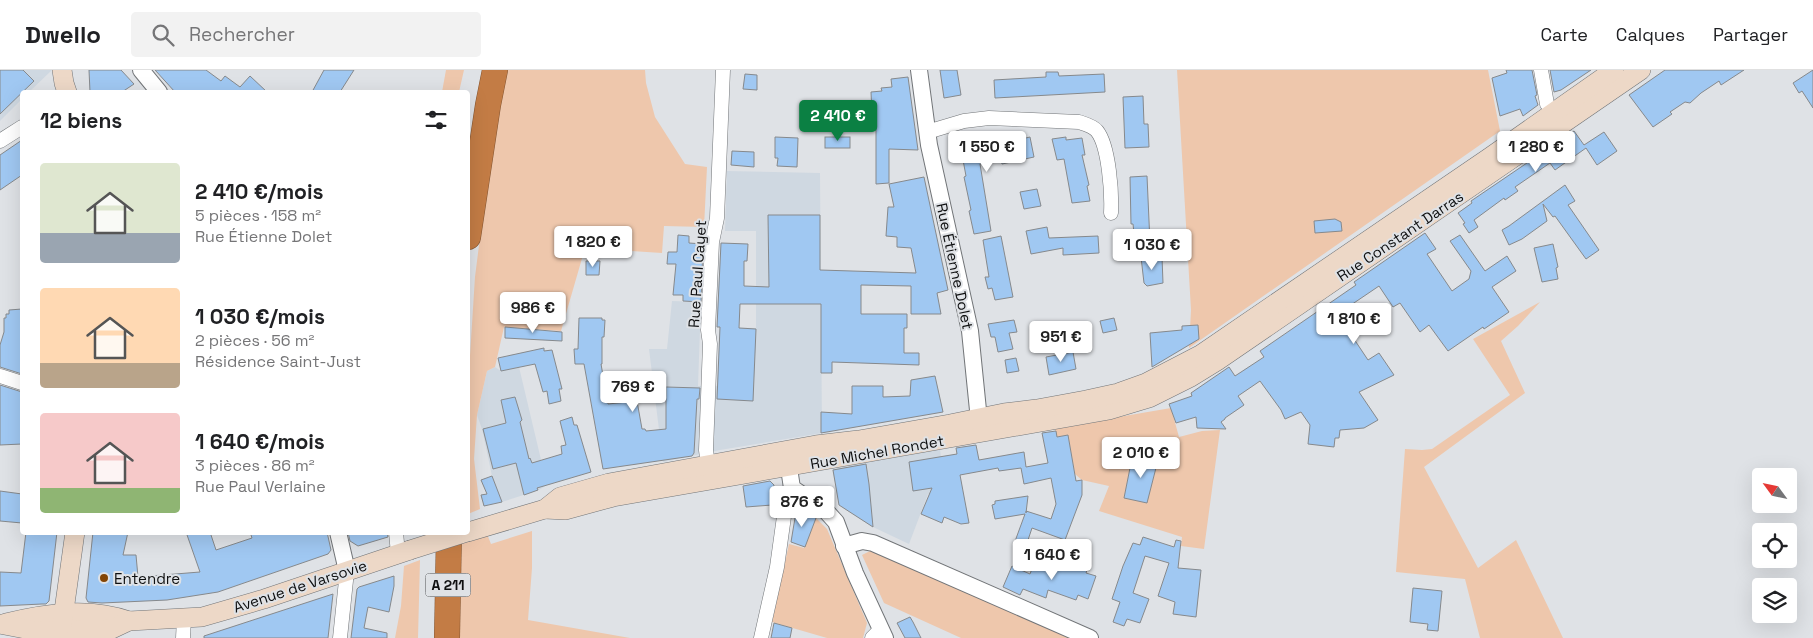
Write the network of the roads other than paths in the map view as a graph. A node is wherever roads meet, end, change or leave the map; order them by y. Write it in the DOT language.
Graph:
graph roads {
  1 [pos="62,70"];
  2 [pos="74,70"];
  3 [pos="141,70"];
  4 [pos="477,70"];
  5 [pos="495,70"];
  6 [pos="723,70"];
  7 [pos="919,70"];
  8 [pos="1540,70"];
  9 [pos="1614,70"];
  10 [pos="1641,70"];
  11 [pos="66,90"];
  12 [pos="73,90"];
  13 [pos="158,90"];
  14 [pos="470,110"];
  15 [pos="1558,118"];
  16 [pos="20,128"];
  17 [pos="927,132"];
  18 [pos="0,141"];
  19 [pos="1111,213"];
  20 [pos="470,224"];
  21 [pos="0,376"];
  22 [pos="20,382"];
  23 [pos="1122,400"];
  24 [pos="979,426"];
  25 [pos="788,459"];
  26 [pos="709,472"];
  27 [pos="792,488"];
  28 [pos="597,493"];
  29 [pos="470,532"];
  30 [pos="75,535"];
  31 [pos="339,535"];
  32 [pos="397,535"];
  33 [pos="434,535"];
  34 [pos="449,535"];
  35 [pos="460,535"];
  36 [pos="844,546"];
  37 [pos="404,552"];
  38 [pos="347,571"];
  39 [pos="184,618"];
  40 [pos="0,624"];
  41 [pos="62,627"];
  42 [pos="879,635"];
  43 [pos="184,638"];
  44 [pos="340,638"];
  45 [pos="432,638"];
  46 [pos="447,638"];
  47 [pos="761,638"];
  48 [pos="1090,638"];
  1 -- 11 [label="main road"];
  2 -- 12 [label="main road"];
  3 -- 13 [label="street"];
  4 -- 14 [label="highway"];
  5 -- 20 [label="highway"];
  6 -- 26 [label="street, Rue Paul Cayet"];
  7 -- 17 [label="street, Rue Étienne Dolet"];
  8 -- 15 [label="street"];
  9 -- 15 [label="main road, Rue Constant Darras"];
  10 -- 15 [label="main road, Rue Constant Darras"];
  15 -- 23 [label="main road, Rue Constant Darras"];
  16 -- 18 [label="street"];
  17 -- 19 [label="street"];
  17 -- 24 [label="street, Rue Étienne Dolet"];
  21 -- 22 [label="street"];
  23 -- 24 [label="main road, Rue Michel Rondet"];
  24 -- 25 [label="main road, Rue Michel Rondet"];
  25 -- 26 [label="main road, Rue Michel Rondet"];
  25 -- 27 [label="street"];
  26 -- 28 [label="main road, Rue Michel Rondet"];
  27 -- 36 [label="street"];
  27 -- 47 [label="street"];
  28 -- 29 [label="main road, Avenue de Varsovie"];
  30 -- 41 [label="main road"];
  31 -- 38 [label="street"];
  32 -- 37 [label="street"];
  33 -- 45 [label="highway, A 211"];
  34 -- 46 [label="highway, A 211"];
  35 -- 37 [label="main road, Avenue de Varsovie, bridge"];
  36 -- 42 [label="street"];
  36 -- 48 [label="street"];
  37 -- 38 [label="main road, Avenue de Varsovie"];
  38 -- 39 [label="main road, Avenue de Varsovie"];
  38 -- 44 [label="street"];
  39 -- 41 [label="main road, Avenue de Varsovie"];
  39 -- 43 [label="street"];
  40 -- 41 [label="main road, Avenue de Varsovie"];
}
